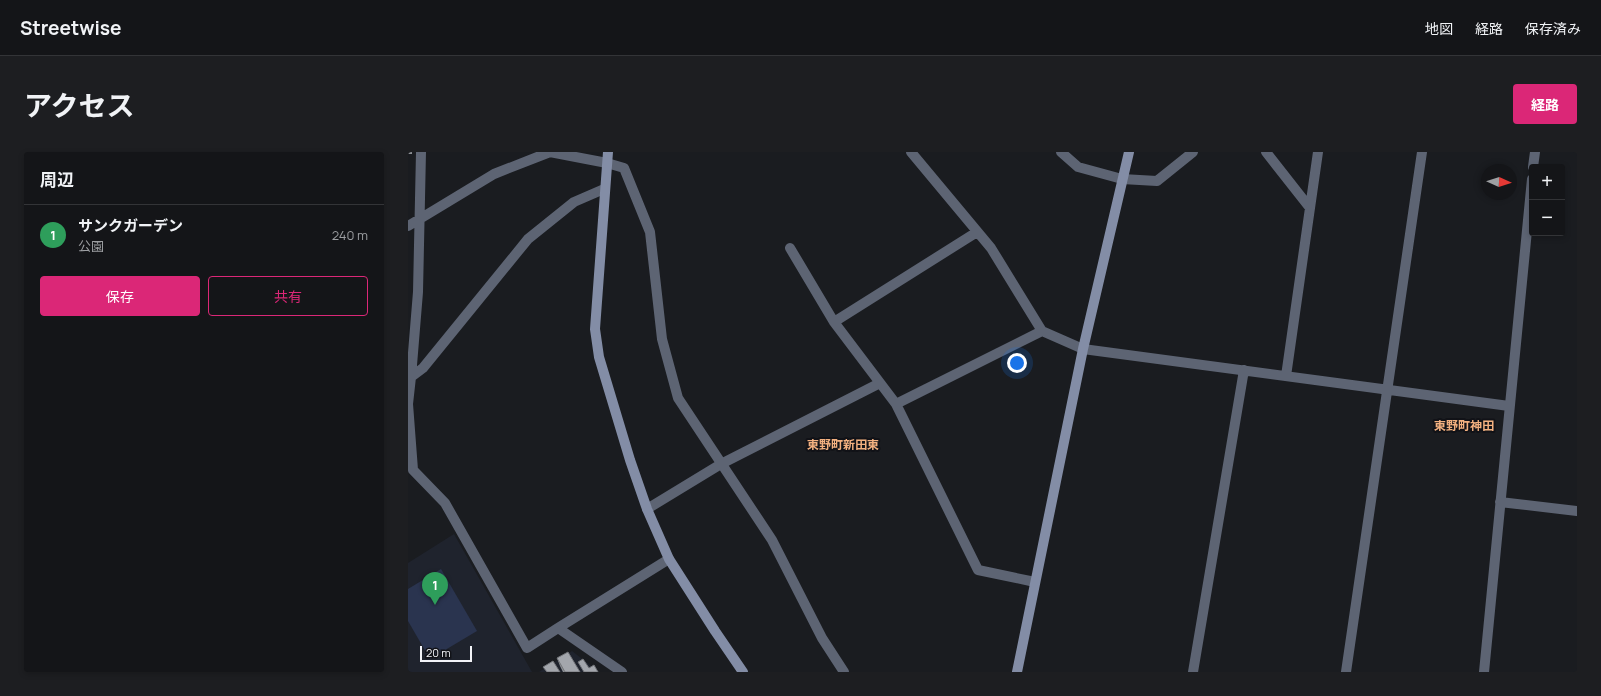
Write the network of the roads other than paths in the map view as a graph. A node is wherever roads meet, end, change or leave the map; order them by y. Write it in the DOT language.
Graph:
graph roads {
  1 [pos="421,152"];
  2 [pos="608,152"];
  3 [pos="911,152"];
  4 [pos="1061,152"];
  5 [pos="1128,152"];
  6 [pos="1193,152"];
  7 [pos="1266,152"];
  8 [pos="1318,152"];
  9 [pos="1422,152"];
  10 [pos="1535,152"];
  11 [pos="607,162"];
  12 [pos="1533,164"];
  13 [pos="1122,179"];
  14 [pos="604,189"];
  15 [pos="1530,200"];
  16 [pos="1310,208"];
  17 [pos="419,219"];
  18 [pos="408,226"];
  19 [pos="977,232"];
  20 [pos="790,248"];
  21 [pos="834,322"];
  22 [pos="1042,331"];
  23 [pos="1083,349"];
  24 [pos="1244,370"];
  25 [pos="1286,376"];
  26 [pos="411,377"];
  27 [pos="880,383"];
  28 [pos="1388,390"];
  29 [pos="896,404"];
  30 [pos="1509,406"];
  31 [pos="722,464"];
  32 [pos="1500,502"];
  33 [pos="648,509"];
  34 [pos="1577,511"];
  35 [pos="669,559"];
  36 [pos="1035,582"];
  37 [pos="558,628"];
  38 [pos="622,672"];
  39 [pos="743,672"];
  40 [pos="844,672"];
  41 [pos="1017,672"];
  42 [pos="1193,672"];
  43 [pos="1346,672"];
  44 [pos="1484,672"];
  1 -- 17 [label="street"];
  2 -- 11 [label="street"];
  3 -- 19 [label="street"];
  4 -- 13 [label="street"];
  5 -- 13 [label="street"];
  6 -- 13 [label="street"];
  7 -- 16 [label="street"];
  8 -- 16 [label="street"];
  9 -- 28 [label="street"];
  10 -- 12 [label="street"];
  11 -- 14 [label="street"];
  11 -- 17 [label="street"];
  11 -- 31 [label="street"];
  13 -- 23 [label="street"];
  14 -- 26 [label="street"];
  14 -- 33 [label="street"];
  15 -- 30 [label="street"];
  16 -- 25 [label="street"];
  17 -- 18 [label="street"];
  17 -- 26 [label="street"];
  19 -- 21 [label="street"];
  19 -- 22 [label="street"];
  20 -- 21 [label="street"];
  21 -- 27 [label="street"];
  22 -- 23 [label="street"];
  22 -- 29 [label="street"];
  23 -- 24 [label="street"];
  23 -- 36 [label="street"];
  24 -- 25 [label="street"];
  24 -- 42 [label="street"];
  25 -- 28 [label="street"];
  26 -- 37 [label="street"];
  27 -- 29 [label="street"];
  27 -- 31 [label="street"];
  28 -- 30 [label="street"];
  28 -- 43 [label="street"];
  29 -- 36 [label="street"];
  30 -- 32 [label="street"];
  31 -- 33 [label="street"];
  31 -- 40 [label="street"];
  32 -- 34 [label="street"];
  32 -- 44 [label="street"];
  33 -- 35 [label="street"];
  35 -- 37 [label="street"];
  35 -- 39 [label="street"];
  36 -- 41 [label="street"];
  37 -- 38 [label="street"];
}
